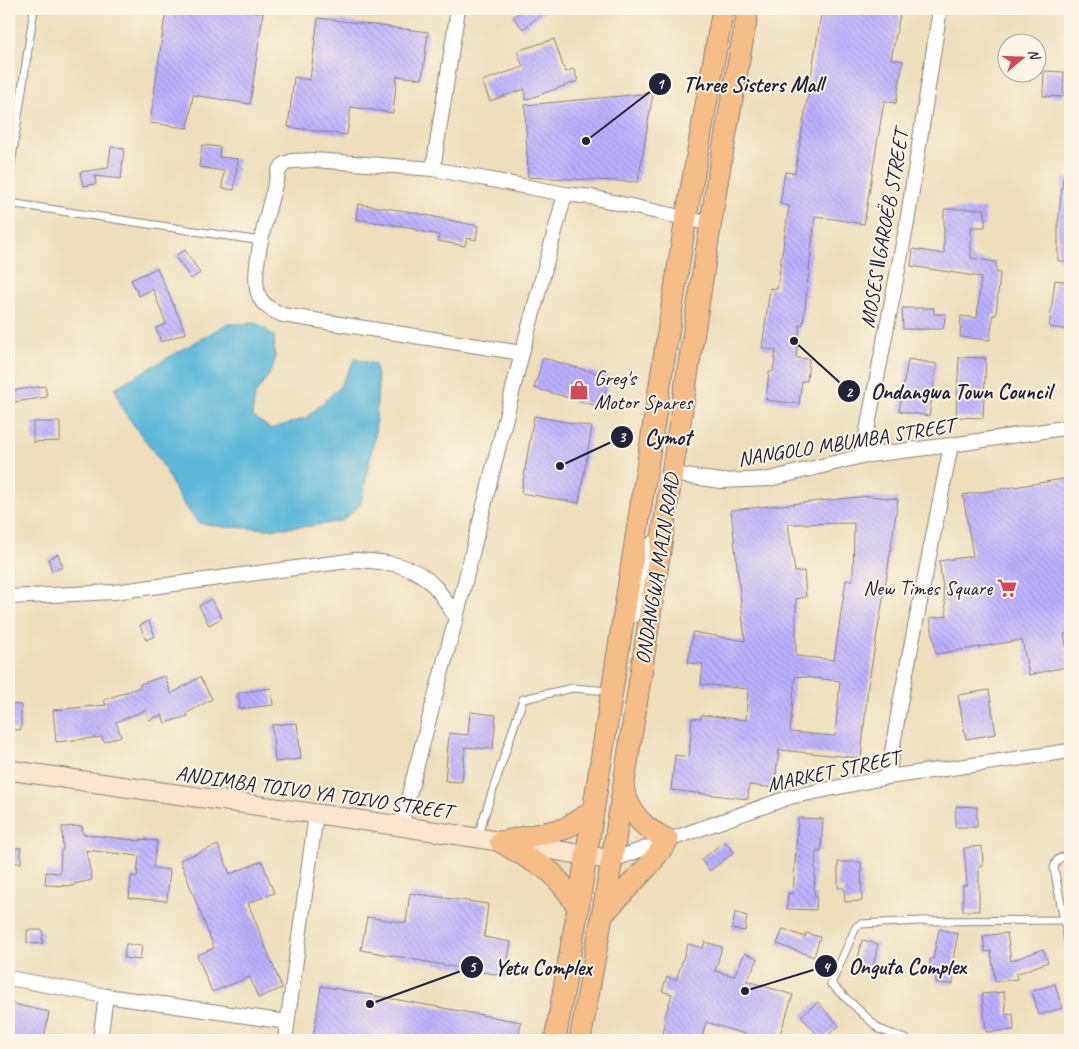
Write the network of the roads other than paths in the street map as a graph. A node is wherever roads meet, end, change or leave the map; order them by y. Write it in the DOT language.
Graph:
graph roads {
  1 [pos="34,9"];
  2 [pos="458,9"];
  3 [pos="723,9"];
  4 [pos="748,9"];
  5 [pos="940,9"];
  6 [pos="433,168"];
  7 [pos="9,178"];
  8 [pos="565,194"];
  9 [pos="9,203"];
  10 [pos="686,218"];
  11 [pos="711,224"];
  12 [pos="261,241"];
  13 [pos="522,353"];
  14 [pos="1070,427"];
  15 [pos="951,445"];
  16 [pos="862,456"];
  17 [pos="672,474"];
  18 [pos="9,596"];
  19 [pos="456,618"];
  20 [pos="611,691"];
  21 [pos="1070,751"];
  22 [pos="9,770"];
  23 [pos="888,777"];
  24 [pos="623,790"];
  25 [pos="593,811"];
  26 [pos="316,814"];
  27 [pos="401,826"];
  28 [pos="476,838"];
  29 [pos="668,840"];
  30 [pos="501,842"];
  31 [pos="586,855"];
  32 [pos="1070,855"];
  33 [pos="612,860"];
  34 [pos="578,908"];
  35 [pos="602,915"];
  36 [pos="1064,920"];
  37 [pos="1069,934"];
  38 [pos="1070,951"];
  39 [pos="9,978"];
  40 [pos="106,996"];
  41 [pos="287,1022"];
  42 [pos="100,1040"];
  43 [pos="285,1040"];
  44 [pos="555,1040"];
  45 [pos="580,1040"];
  46 [pos="907,1040"];
  1 -- 7 [label="lane"];
  2 -- 6 [label="street"];
  3 -- 10 [label="main road, ONDANGWA MAIN ROAD"];
  4 -- 11 [label="main road, ONDANGWA MAIN ROAD"];
  5 -- 16 [label="street, MOSES ǁGAROËB STREET"];
  6 -- 8 [label="street"];
  6 -- 12 [label="street"];
  8 -- 10 [label="street"];
  8 -- 13 [label="street"];
  9 -- 12 [label="lane"];
  10 -- 11 [label="street"];
  10 -- 20 [label="main road, ONDANGWA MAIN ROAD"];
  11 -- 17 [label="main road, ONDANGWA MAIN ROAD"];
  12 -- 13 [label="street"];
  13 -- 19 [label="street"];
  14 -- 15 [label="street, NANGOLO MBUMBA STREET"];
  15 -- 16 [label="street, NANGOLO MBUMBA STREET"];
  15 -- 23 [label="street"];
  16 -- 17 [label="street, NANGOLO MBUMBA STREET"];
  17 -- 20 [label="street"];
  17 -- 24 [label="main road, ONDANGWA MAIN ROAD"];
  18 -- 19 [label="street"];
  19 -- 27 [label="street"];
  20 -- 25 [label="main road, ONDANGWA MAIN ROAD"];
  20 -- 28 [label="lane"];
  21 -- 23 [label="street, MARKET STREET"];
  22 -- 26 [label="street, ANDIMBA TOIVO YA TOIVO STREET"];
  23 -- 29 [label="street, MARKET STREET"];
  24 -- 29 [label="main road"];
  24 -- 33 [label="main road, ONDANGWA MAIN ROAD"];
  25 -- 30 [label="main road"];
  25 -- 31 [label="main road, ONDANGWA MAIN ROAD"];
  26 -- 27 [label="street, ANDIMBA TOIVO YA TOIVO STREET"];
  26 -- 41 [label="street"];
  27 -- 28 [label="street, ANDIMBA TOIVO YA TOIVO STREET"];
  28 -- 30 [label="street, ANDIMBA TOIVO YA TOIVO STREET"];
  29 -- 33 [label="street, MARKET STREET"];
  29 -- 35 [label="main road"];
  30 -- 31 [label="street, ANDIMBA TOIVO YA TOIVO STREET"];
  30 -- 34 [label="main road"];
  31 -- 33 [label="street, ANDIMBA TOIVO YA TOIVO STREET"];
  31 -- 34 [label="main road, ONDANGWA MAIN ROAD"];
  32 -- 36 [label="lane"];
  33 -- 35 [label="main road, ONDANGWA MAIN ROAD"];
  34 -- 44 [label="main road, ONDANGWA MAIN ROAD"];
  35 -- 45 [label="main road, ONDANGWA MAIN ROAD"];
  36 -- 37 [label="lane"];
  36 -- 46 [label="lane"];
  37 -- 38 [label="lane"];
  39 -- 40 [label="street"];
  40 -- 41 [label="street"];
  40 -- 42 [label="street"];
  41 -- 43 [label="street"];
}
